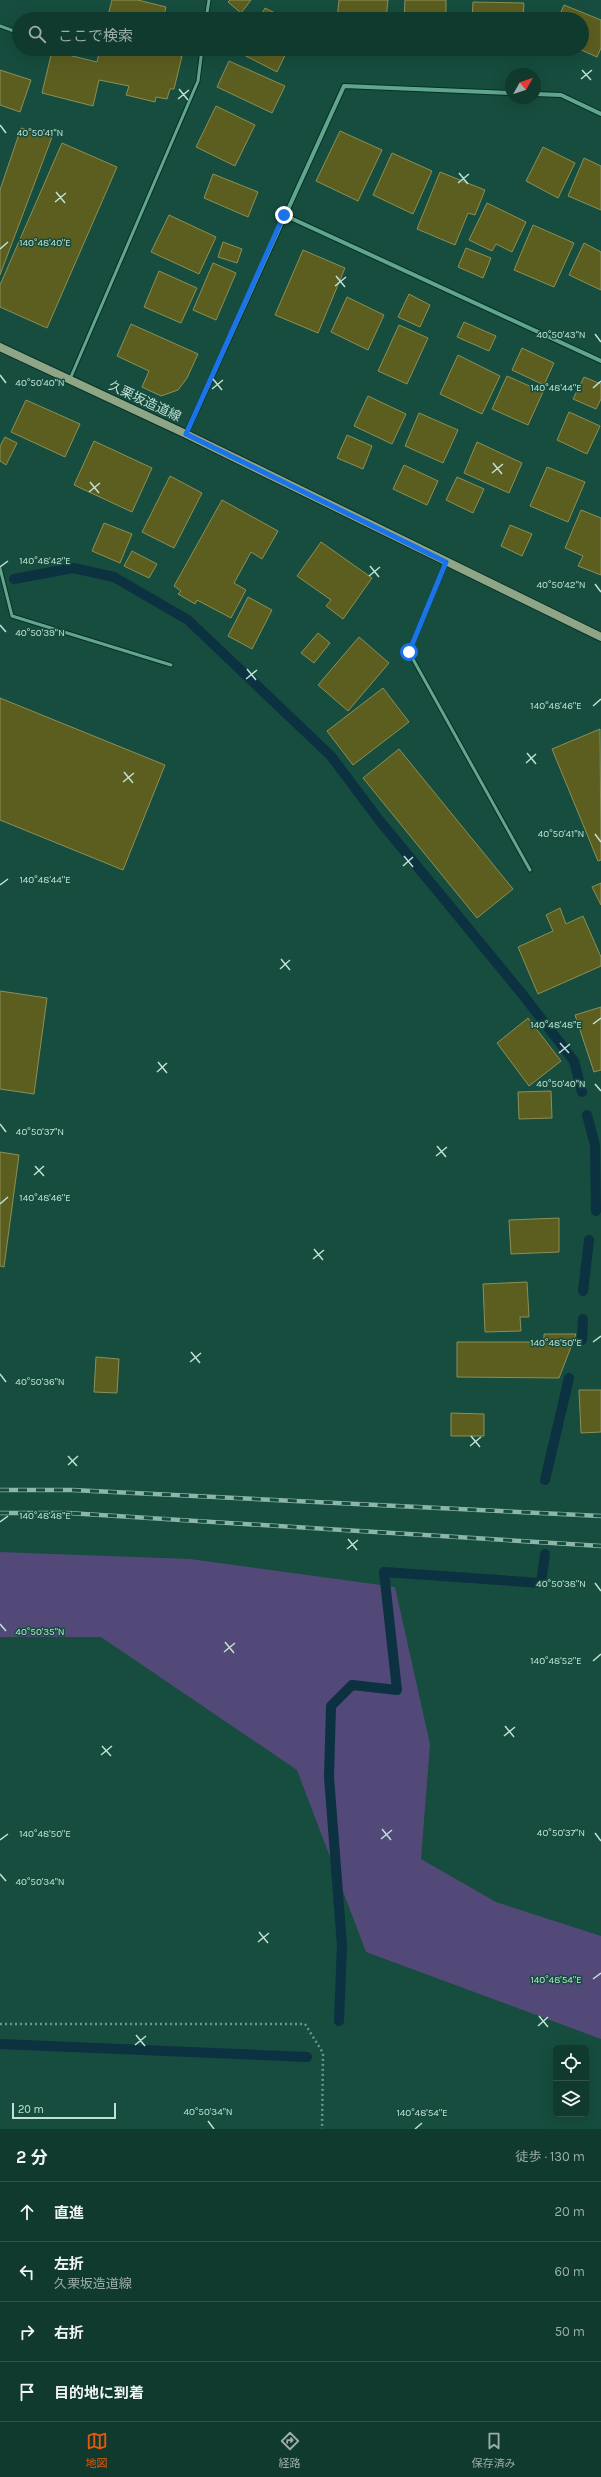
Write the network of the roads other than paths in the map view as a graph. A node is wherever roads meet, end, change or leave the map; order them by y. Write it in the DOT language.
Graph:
graph roads {
  1 [pos="209,0"];
  2 [pos="207,12"];
  3 [pos="0,26"];
  4 [pos="12,30"];
  5 [pos="201,56"];
  6 [pos="505,93"];
  7 [pos="541,94"];
  8 [pos="601,114"];
  9 [pos="284,215"];
  10 [pos="0,347"];
  11 [pos="601,361"];
  12 [pos="70,379"];
  13 [pos="186,434"];
  14 [pos="446,562"];
  15 [pos="0,568"];
  16 [pos="601,637"];
  17 [pos="171,665"];
  18 [pos="530,870"];
  1 -- 2 [label="lane"];
  3 -- 4 [label="lane"];
  5 -- 12 [label="lane"];
  6 -- 9 [label="street"];
  7 -- 8 [label="street"];
  9 -- 11 [label="street"];
  9 -- 13 [label="street"];
  10 -- 12 [label="main road, 久栗坂造道線"];
  12 -- 13 [label="main road, 久栗坂造道線"];
  13 -- 14 [label="main road, 久栗坂造道線"];
  14 -- 16 [label="main road, 久栗坂造道線"];
  14 -- 18 [label="lane"];
  15 -- 17 [label="lane"];
}
